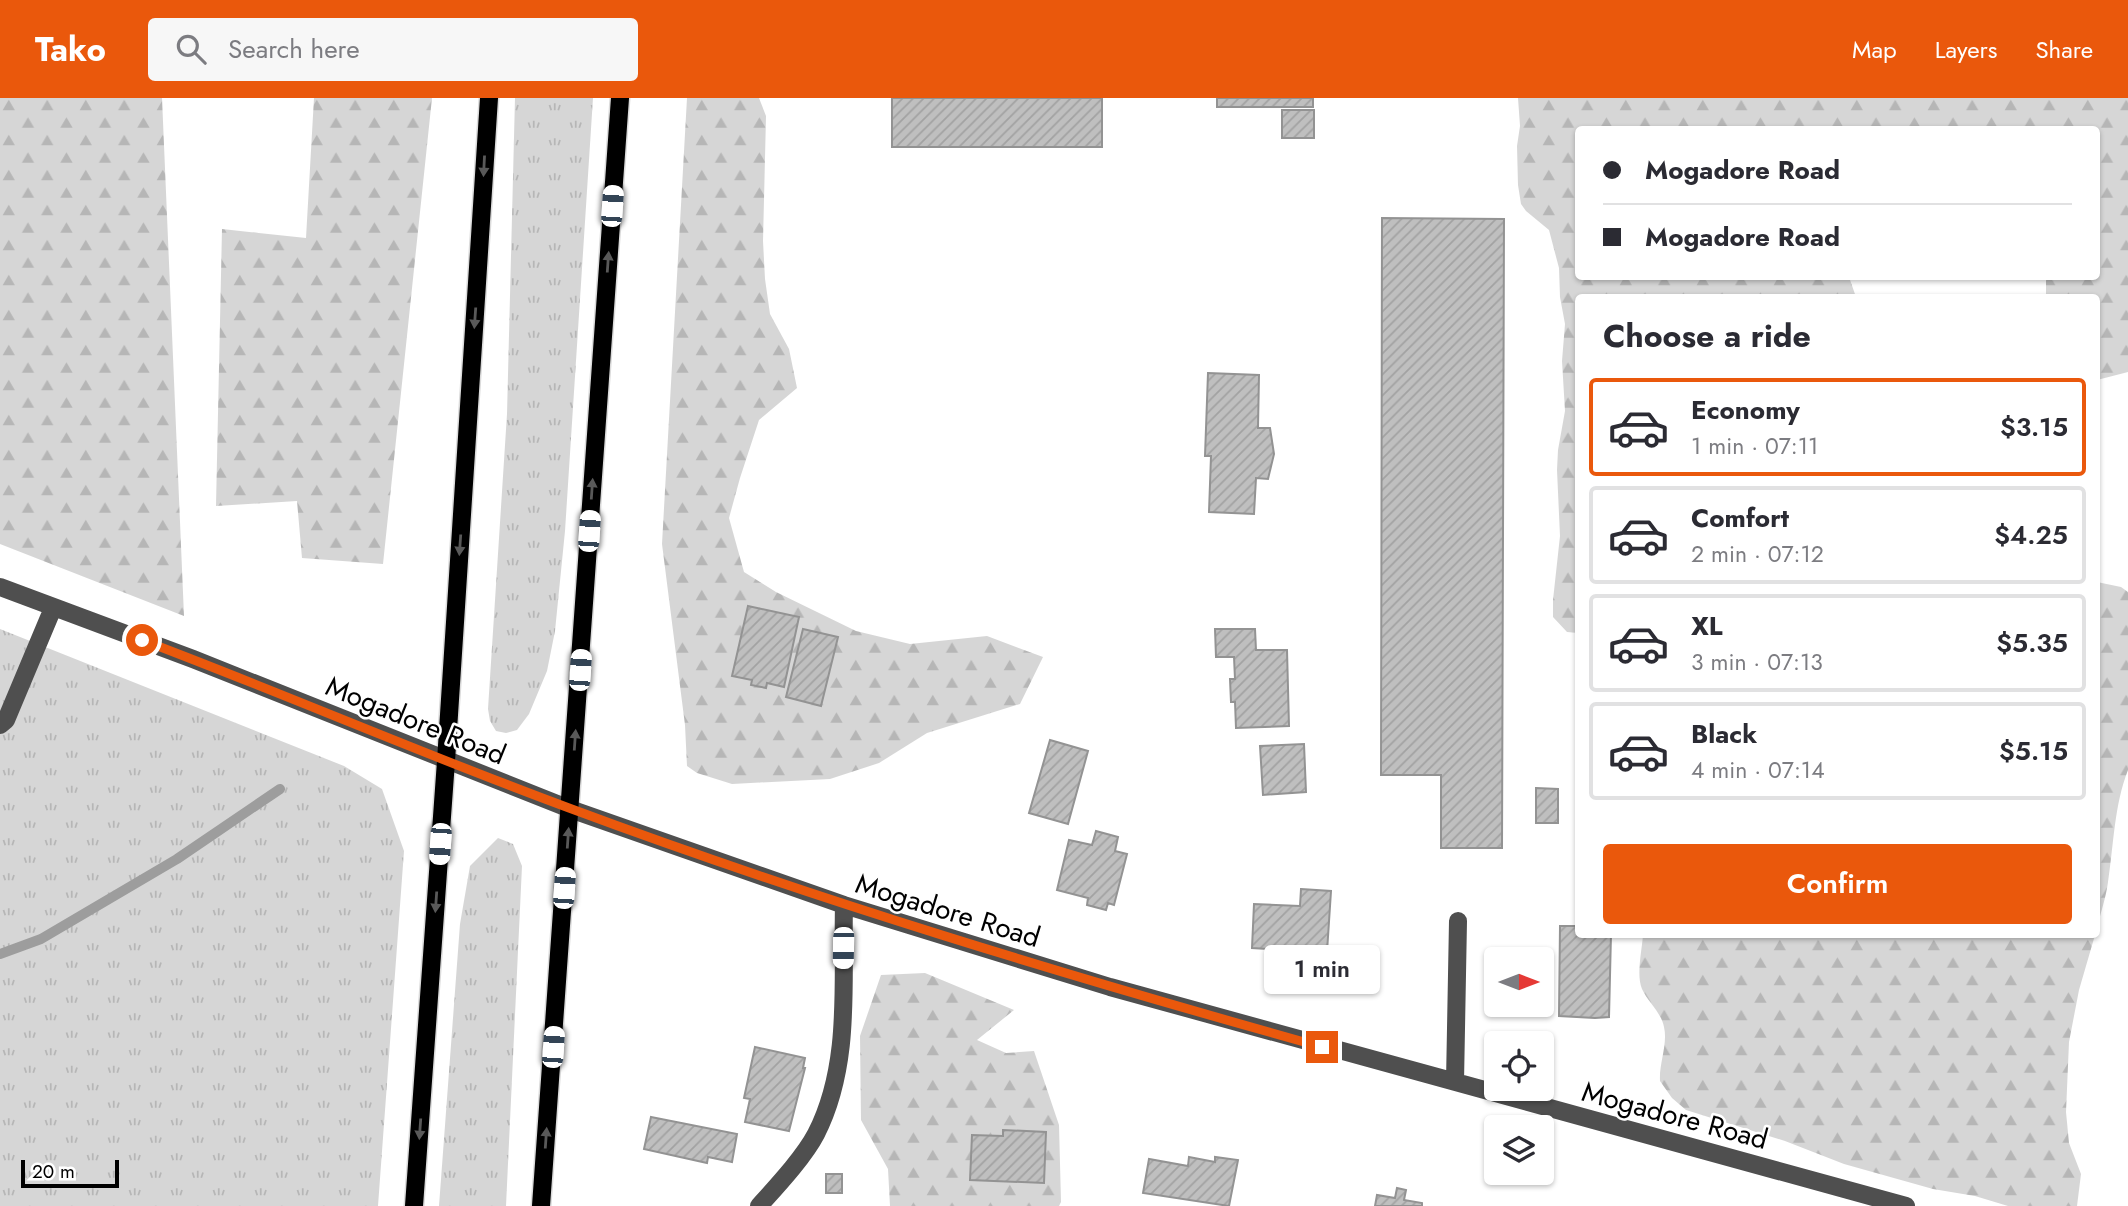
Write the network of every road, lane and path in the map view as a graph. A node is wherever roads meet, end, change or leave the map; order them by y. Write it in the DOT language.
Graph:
graph roads {
  1 [pos="489,98"];
  2 [pos="620,98"];
  3 [pos="0,587"];
  4 [pos="53,608"];
  5 [pos="0,725"];
  6 [pos="446,761"];
  7 [pos="570,808"];
  8 [pos="844,905"];
  9 [pos="1458,921"];
  10 [pos="1455,1082"];
  11 [pos="414,1206"];
  12 [pos="541,1206"];
  13 [pos="759,1206"];
  14 [pos="1906,1206"];
  1 -- 6 [label="main road, one-way"];
  7 -- 2 [label="main road, one-way"];
  3 -- 4 [label="street, Mogadore Road"];
  4 -- 5 [label="street"];
  4 -- 6 [label="street, Mogadore Road"];
  6 -- 7 [label="street, Mogadore Road"];
  6 -- 11 [label="main road, one-way"];
  7 -- 8 [label="street, Mogadore Road"];
  12 -- 7 [label="main road, one-way"];
  8 -- 10 [label="street, Mogadore Road"];
  8 -- 13 [label="street"];
  9 -- 10 [label="street"];
  10 -- 14 [label="street, Mogadore Road"];
}
